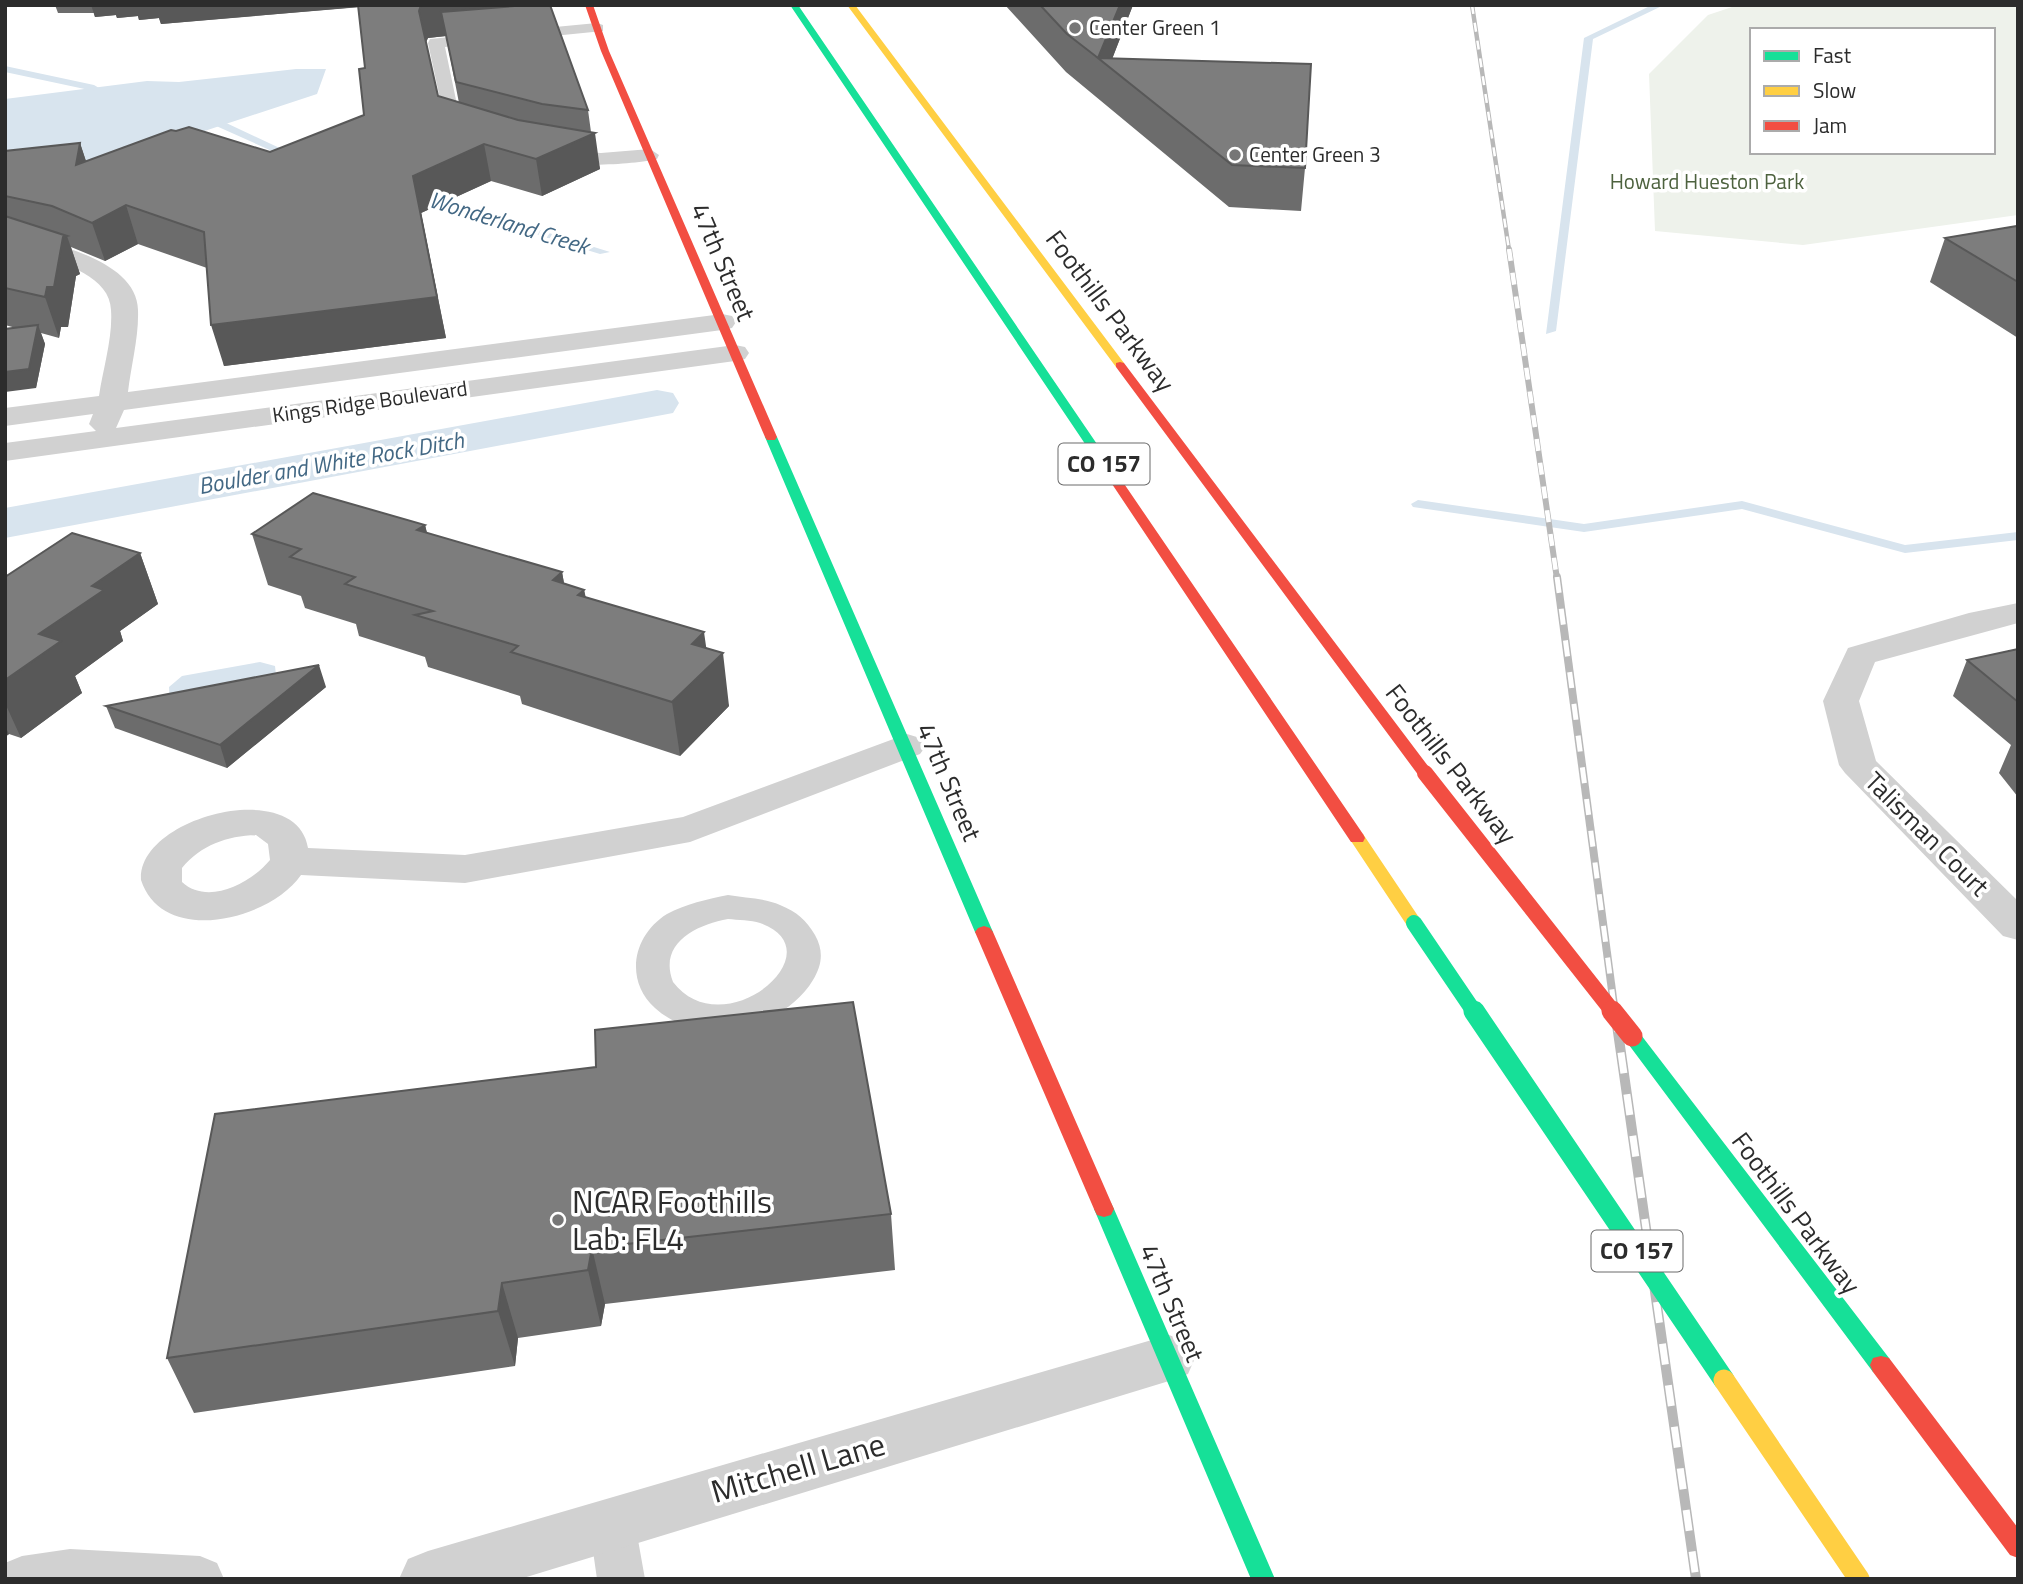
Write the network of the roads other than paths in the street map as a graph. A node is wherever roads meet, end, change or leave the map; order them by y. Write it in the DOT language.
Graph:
graph roads {
  1 [pos="589,5"];
  2 [pos="794,5"];
  3 [pos="851,5"];
  4 [pos="597,28"];
  5 [pos="479,134"];
  6 [pos="543,153"];
  7 [pos="650,155"];
  8 [pos="5,239"];
  9 [pos="722,322"];
  10 [pos="736,353"];
  11 [pos="112,402"];
  12 [pos="5,417"];
  13 [pos="99,439"];
  14 [pos="5,452"];
  15 [pos="2018,613"];
  16 [pos="907,746"];
  17 [pos="290,861"];
  18 [pos="2018,926"];
  19 [pos="1169,1358"];
  20 [pos="612,1523"];
  21 [pos="2018,1547"];
  22 [pos="22,1579"];
  23 [pos="200,1579"];
  24 [pos="428,1579"];
  25 [pos="621,1579"];
  26 [pos="1263,1579"];
  27 [pos="1859,1579"];
  1 -- 4 [label="main road, 47th Street"];
  2 -- 27 [label="main road, CO 157, bridge"];
  3 -- 21 [label="main road, Foothills Parkway / CO 157, bridge"];
  4 -- 5 [label="lane"];
  4 -- 7 [label="main road, 47th Street"];
  6 -- 7 [label="lane"];
  7 -- 9 [label="main road, 47th Street"];
  8 -- 11 [label="street"];
  9 -- 10 [label="main road, 47th Street"];
  9 -- 11 [label="street, Kings Ridge Boulevard"];
  10 -- 13 [label="street, Kings Ridge Boulevard"];
  10 -- 16 [label="main road, 47th Street"];
  11 -- 12 [label="street, Kings Ridge Boulevard"];
  11 -- 13 [label="street"];
  13 -- 14 [label="street, Kings Ridge Boulevard"];
  15 -- 18 [label="street, Talisman Court"];
  16 -- 17 [label="street"];
  16 -- 19 [label="main road, 47th Street"];
  19 -- 20 [label="street, Mitchell Lane"];
  19 -- 26 [label="main road, 47th Street"];
  20 -- 24 [label="street, Mitchell Lane"];
  20 -- 25 [label="lane"];
  22 -- 23 [label="lane"];
}
